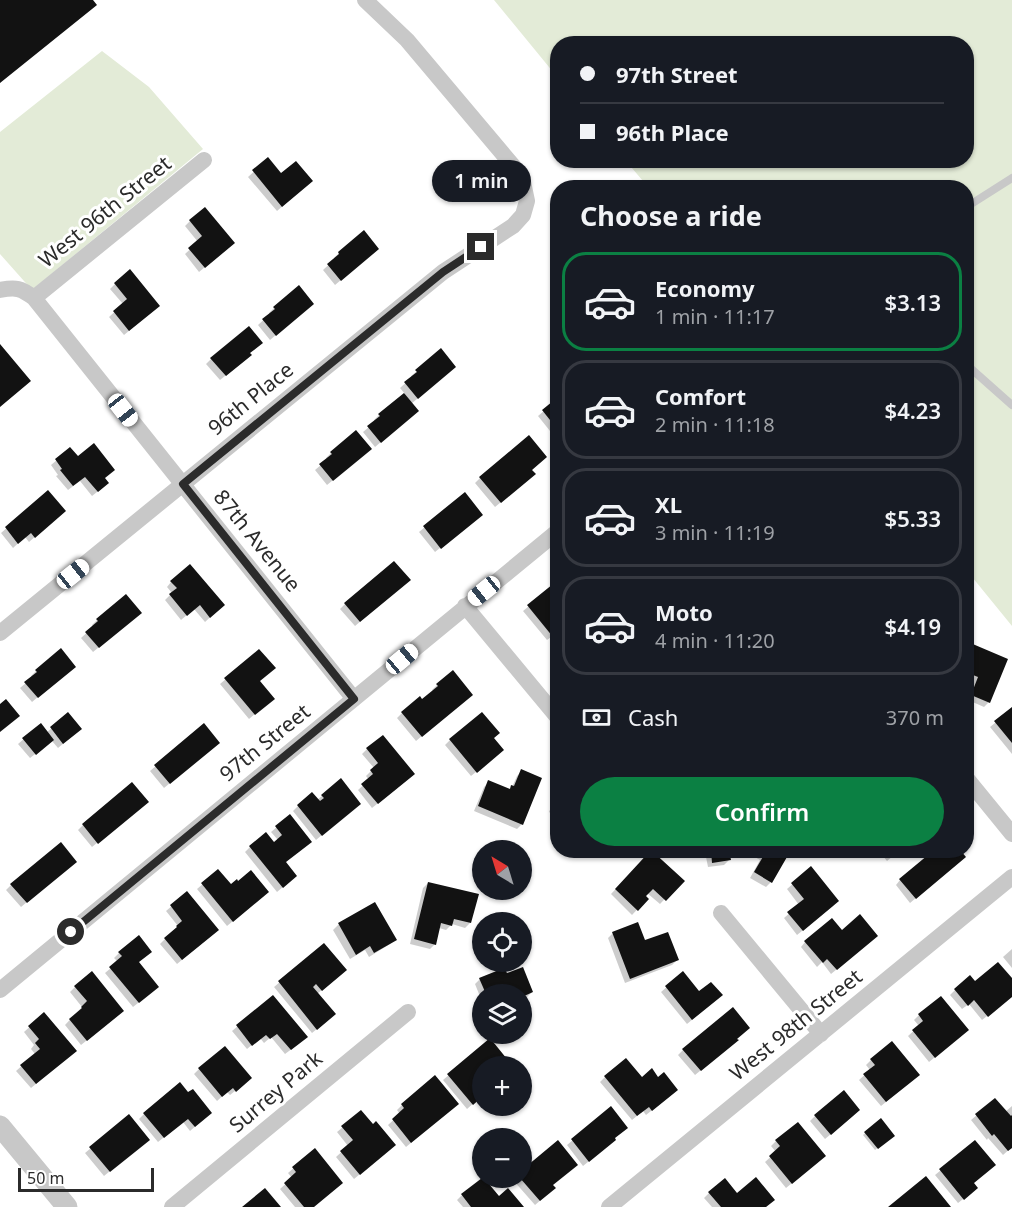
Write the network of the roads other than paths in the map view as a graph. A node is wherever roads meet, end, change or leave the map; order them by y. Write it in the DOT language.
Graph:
graph roads {
  1 [pos="365,0"];
  2 [pos="204,160"];
  3 [pos="1012,178"];
  4 [pos="974,202"];
  5 [pos="0,290"];
  6 [pos="34,298"];
  7 [pos="974,371"];
  8 [pos="1012,405"];
  9 [pos="183,484"];
  10 [pos="550,537"];
  11 [pos="465,606"];
  12 [pos="0,633"];
  13 [pos="354,699"];
  14 [pos="550,708"];
  15 [pos="974,787"];
  16 [pos="1012,834"];
  17 [pos="1012,877"];
  18 [pos="721,913"];
  19 [pos="0,990"];
  20 [pos="408,1012"];
  21 [pos="821,1034"];
  22 [pos="0,1126"];
  23 [pos="67,1207"];
  24 [pos="172,1207"];
  25 [pos="609,1207"];
  1 -- 9 [label="street, 96th Place"];
  2 -- 6 [label="street, West 96th Street"];
  3 -- 4 [label="lane"];
  5 -- 6 [label="street"];
  6 -- 9 [label="street, 87th Avenue"];
  7 -- 8 [label="lane"];
  9 -- 12 [label="street, 96th Place"];
  9 -- 13 [label="street, 87th Avenue"];
  10 -- 11 [label="street, 97th Street"];
  11 -- 13 [label="street, 97th Street"];
  11 -- 14 [label="street"];
  13 -- 19 [label="street, 97th Street"];
  15 -- 16 [label="street"];
  17 -- 21 [label="street, West 98th Street"];
  18 -- 21 [label="street"];
  20 -- 24 [label="street, Surrey Park"];
  21 -- 25 [label="street, West 98th Street"];
  22 -- 23 [label="street"];
}
